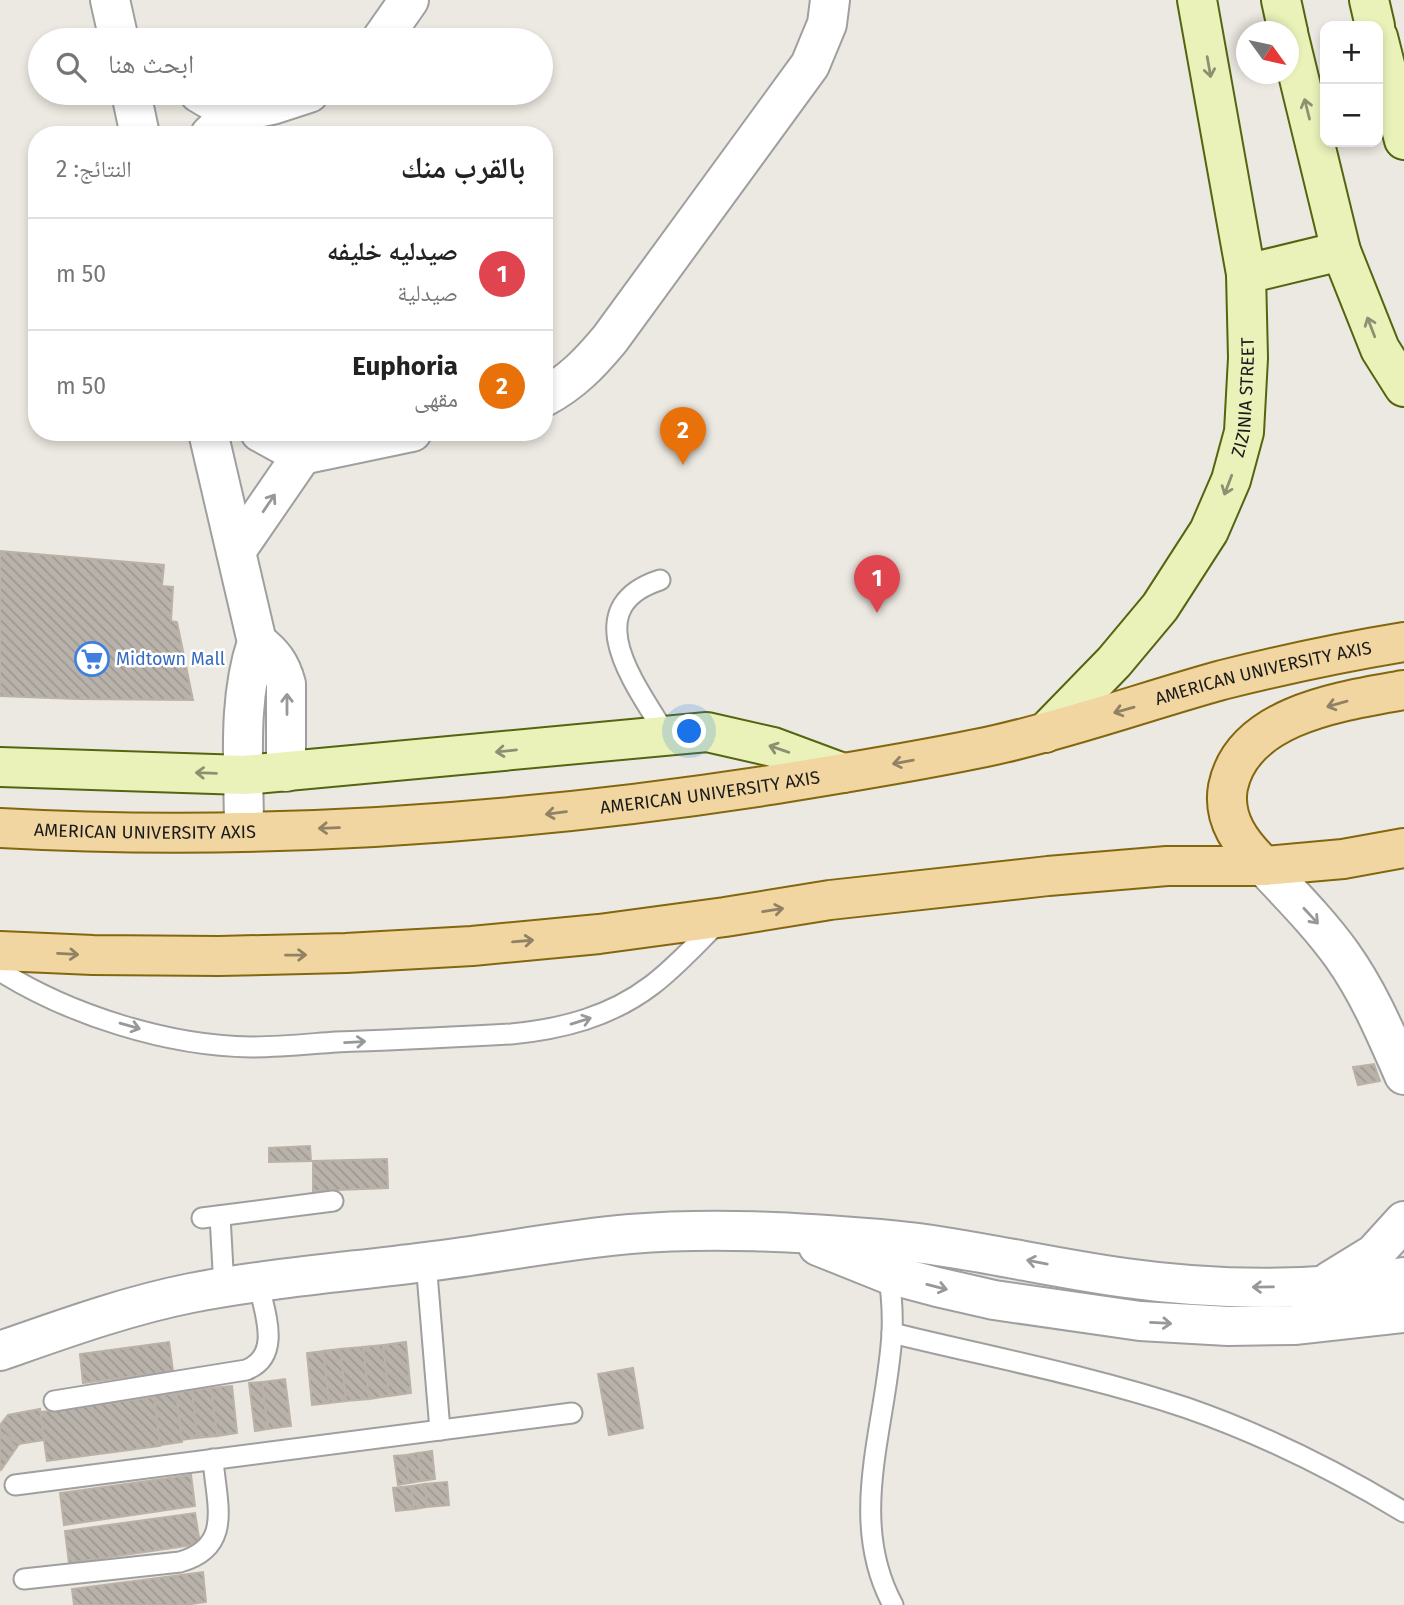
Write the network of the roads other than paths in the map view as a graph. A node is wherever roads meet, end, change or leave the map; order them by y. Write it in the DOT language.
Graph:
graph roads {
  1 [pos="110,0"];
  2 [pos="409,0"];
  3 [pos="830,0"];
  4 [pos="1197,0"];
  5 [pos="1281,0"];
  6 [pos="1368,0"];
  7 [pos="1286,21"];
  8 [pos="1374,21"];
  9 [pos="116,28"];
  10 [pos="389,28"];
  11 [pos="1383,57"];
  12 [pos="1299,77"];
  13 [pos="134,105"];
  14 [pos="208,105"];
  15 [pos="270,105"];
  16 [pos="222,124"];
  17 [pos="139,126"];
  18 [pos="1404,140"];
  19 [pos="1341,251"];
  20 [pos="1246,274"];
  21 [pos="1404,387"];
  22 [pos="553,392"];
  23 [pos="210,441"];
  24 [pos="276,441"];
  25 [pos="369,441"];
  26 [pos="302,455"];
  27 [pos="236,551"];
  28 [pos="660,580"];
  29 [pos="257,642"];
  30 [pos="1404,642"];
  31 [pos="1404,690"];
  32 [pos="1045,733"];
  33 [pos="666,735"];
  34 [pos="0,767"];
  35 [pos="286,772"];
  36 [pos="843,773"];
  37 [pos="244,775"];
  38 [pos="0,828"];
  39 [pos="244,831"];
  40 [pos="1404,848"];
  41 [pos="1264,866"];
  42 [pos="725,917"];
  43 [pos="0,951"];
  44 [pos="0,971"];
  45 [pos="1404,1075"];
  46 [pos="333,1201"];
  47 [pos="1404,1221"];
  48 [pos="886,1257"];
  49 [pos="426,1262"];
  50 [pos="1404,1277"];
  51 [pos="1323,1284"];
  52 [pos="241,1285"];
  53 [pos="1404,1313"];
  54 [pos="892,1333"];
  55 [pos="0,1351"];
  56 [pos="54,1401"];
  57 [pos="572,1413"];
  58 [pos="440,1430"];
  59 [pos="213,1459"];
  60 [pos="15,1485"];
  61 [pos="1404,1512"];
  62 [pos="24,1578"];
  63 [pos="893,1605"];
  1 -- 9 [label="street"];
  2 -- 10 [label="street"];
  3 -- 22 [label="street"];
  4 -- 20 [label="main road, ZIZINIA STREET, one-way"];
  5 -- 7 [label="main road"];
  6 -- 8 [label="main road"];
  11 -- 18 [label="main road"];
  19 -- 12 [label="main road, one-way"];
  13 -- 17 [label="street"];
  14 -- 16 [label="street"];
  15 -- 16 [label="street"];
  19 -- 20 [label="main road"];
  21 -- 19 [label="main road, one-way"];
  20 -- 32 [label="main road, ZIZINIA STREET, one-way"];
  23 -- 27 [label="street"];
  24 -- 26 [label="street"];
  25 -- 26 [label="street"];
  27 -- 26 [label="street, one-way"];
  27 -- 29 [label="street"];
  28 -- 33 [label="lane"];
  35 -- 29 [label="street, one-way"];
  29 -- 37 [label="street"];
  30 -- 32 [label="main road, AMERICAN UNIVERSITY AXIS, one-way"];
  31 -- 41 [label="main road, one-way"];
  32 -- 36 [label="main road, AMERICAN UNIVERSITY AXIS, one-way"];
  33 -- 35 [label="main road, one-way"];
  36 -- 33 [label="main road, one-way"];
  37 -- 34 [label="main road, one-way"];
  35 -- 37 [label="main road"];
  36 -- 39 [label="main road, AMERICAN UNIVERSITY AXIS, one-way"];
  37 -- 39 [label="street"];
  38 -- 39 [label="main road, AMERICAN UNIVERSITY AXIS"];
  40 -- 41 [label="main road"];
  42 -- 41 [label="main road, one-way"];
  41 -- 45 [label="street, one-way"];
  43 -- 42 [label="main road, one-way"];
  44 -- 42 [label="lane, one-way"];
  46 -- 52 [label="lane"];
  47 -- 51 [label="street"];
  48 -- 49 [label="street"];
  51 -- 48 [label="street, one-way"];
  48 -- 53 [label="street, one-way"];
  48 -- 54 [label="lane"];
  49 -- 52 [label="street"];
  49 -- 58 [label="lane"];
  50 -- 51 [label="street"];
  52 -- 55 [label="street"];
  52 -- 56 [label="lane"];
  54 -- 61 [label="lane"];
  54 -- 63 [label="lane"];
  57 -- 58 [label="lane"];
  58 -- 59 [label="lane"];
  59 -- 60 [label="lane"];
  59 -- 62 [label="lane"];
}
